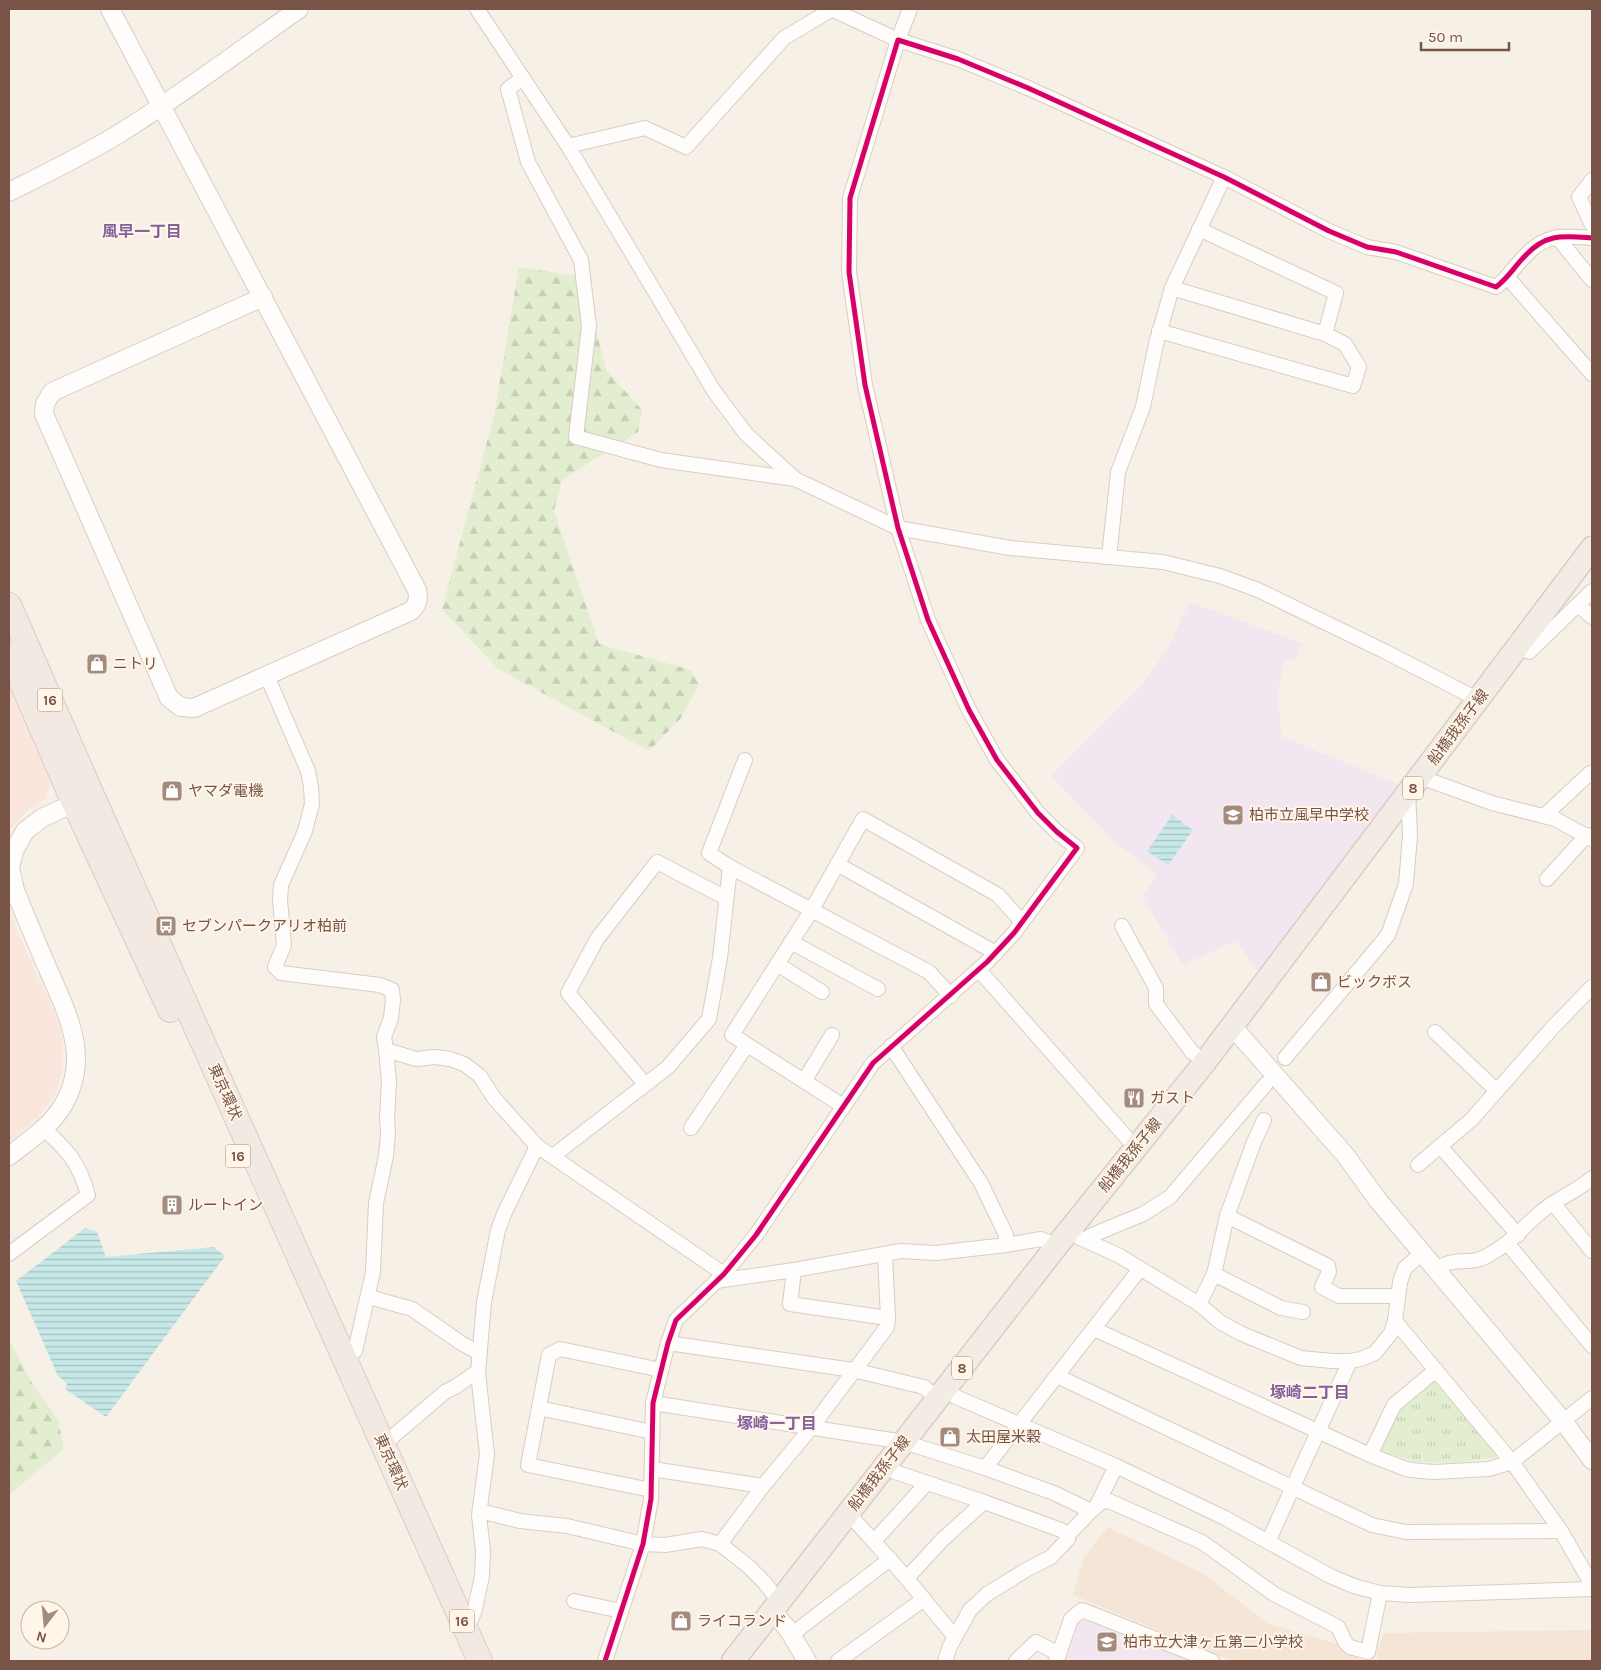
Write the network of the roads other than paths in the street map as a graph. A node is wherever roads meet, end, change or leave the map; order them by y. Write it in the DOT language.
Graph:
graph roads {
  1 [pos="110,9"];
  2 [pos="299,9"];
  3 [pos="477,9"];
  4 [pos="831,9"];
  5 [pos="910,9"];
  6 [pos="898,40"];
  7 [pos="523,78"];
  8 [pos="161,106"];
  9 [pos="568,146"];
  10 [pos="1224,177"];
  11 [pos="1592,180"];
  12 [pos="9,192"];
  13 [pos="1592,225"];
  14 [pos="1200,229"];
  15 [pos="1557,237"];
  16 [pos="1592,238"];
  17 [pos="1508,278"];
  18 [pos="1592,280"];
  19 [pos="1172,288"];
  20 [pos="263,297"];
  21 [pos="1160,330"];
  22 [pos="1325,334"];
  23 [pos="1592,374"];
  24 [pos="795,480"];
  25 [pos="898,528"];
  26 [pos="1592,548"];
  27 [pos="1109,557"];
  28 [pos="1592,591"];
  29 [pos="9,605"];
  30 [pos="1578,605"];
  31 [pos="1592,617"];
  32 [pos="1520,644"];
  33 [pos="9,653"];
  34 [pos="267,676"];
  35 [pos="1479,700"];
  36 [pos="745,760"];
  37 [pos="1592,776"];
  38 [pos="1414,785"];
  39 [pos="83,799"];
  40 [pos="1544,816"];
  41 [pos="1590,837"];
  42 [pos="837,864"];
  43 [pos="730,867"];
  44 [pos="1547,879"];
  45 [pos="726,898"];
  46 [pos="811,911"];
  47 [pos="1022,922"];
  48 [pos="1122,926"];
  49 [pos="791,942"];
  50 [pos="996,953"];
  51 [pos="777,964"];
  52 [pos="979,970"];
  53 [pos="878,989"];
  54 [pos="822,992"];
  55 [pos="1590,994"];
  56 [pos="952,996"];
  57 [pos="1232,1026"];
  58 [pos="1435,1032"];
  59 [pos="832,1035"];
  60 [pos="747,1045"];
  61 [pos="891,1046"];
  62 [pos="386,1050"];
  63 [pos="1285,1058"];
  64 [pos="1205,1062"];
  65 [pos="804,1081"];
  66 [pos="645,1084"];
  67 [pos="1266,1084"];
  68 [pos="1497,1092"];
  69 [pos="844,1106"];
  70 [pos="1264,1120"];
  71 [pos="691,1128"];
  72 [pos="44,1129"];
  73 [pos="537,1146"];
  74 [pos="1136,1146"];
  75 [pos="1440,1146"];
  76 [pos="9,1156"];
  77 [pos="554,1156"];
  78 [pos="1418,1165"];
  79 [pos="1592,1178"];
  80 [pos="1553,1203"];
  81 [pos="1227,1216"];
  82 [pos="1079,1235"];
  83 [pos="1513,1240"];
  84 [pos="1006,1246"];
  85 [pos="1055,1248"];
  86 [pos="1592,1251"];
  87 [pos="1422,1253"];
  88 [pos="9,1254"];
  89 [pos="885,1254"];
  90 [pos="1140,1269"];
  91 [pos="794,1270"];
  92 [pos="1437,1270"];
  93 [pos="1214,1274"];
  94 [pos="720,1278"];
  95 [pos="1398,1296"];
  96 [pos="369,1297"];
  97 [pos="1199,1304"];
  98 [pos="1303,1312"];
  99 [pos="888,1318"];
  100 [pos="1395,1321"];
  101 [pos="1094,1329"];
  102 [pos="668,1343"];
  103 [pos="1592,1346"];
  104 [pos="479,1354"];
  105 [pos="344,1357"];
  106 [pos="1350,1362"];
  107 [pos="661,1370"];
  108 [pos="853,1370"];
  109 [pos="1436,1370"];
  110 [pos="478,1371"];
  111 [pos="1057,1376"];
  112 [pos="942,1394"];
  113 [pos="1592,1398"];
  114 [pos="653,1403"];
  115 [pos="539,1408"];
  116 [pos="1563,1421"];
  117 [pos="1019,1423"];
  118 [pos="810,1428"];
  119 [pos="652,1432"];
  120 [pos="1318,1432"];
  121 [pos="904,1442"];
  122 [pos="384,1444"];
  123 [pos="1370,1455"];
  124 [pos="1592,1460"];
  125 [pos="1512,1462"];
  126 [pos="886,1465"];
  127 [pos="1116,1466"];
  128 [pos="652,1468"];
  129 [pos="985,1468"];
  130 [pos="927,1483"];
  131 [pos="763,1486"];
  132 [pos="1293,1487"];
  133 [pos="652,1490"];
  134 [pos="984,1502"];
  135 [pos="1094,1508"];
  136 [pos="480,1511"];
  137 [pos="848,1513"];
  138 [pos="1561,1531"];
  139 [pos="1067,1536"];
  140 [pos="874,1541"];
  141 [pos="1268,1542"];
  142 [pos="643,1544"];
  143 [pos="720,1544"];
  144 [pos="890,1558"];
  145 [pos="907,1578"];
  146 [pos="1592,1585"];
  147 [pos="1592,1589"];
  148 [pos="1380,1593"];
  149 [pos="924,1599"];
  150 [pos="574,1601"];
  151 [pos="775,1606"];
  152 [pos="621,1611"];
  153 [pos="467,1630"];
  154 [pos="791,1635"];
  155 [pos="955,1637"];
  156 [pos="855,1657"];
  157 [pos="1058,1658"];
  158 [pos="462,1661"];
  159 [pos="480,1661"];
  160 [pos="605,1661"];
  161 [pos="733,1661"];
  162 [pos="807,1661"];
  163 [pos="838,1661"];
  164 [pos="945,1661"];
  165 [pos="1016,1661"];
  166 [pos="1212,1661"];
  1 -- 8 [label="street"];
  2 -- 8 [label="street"];
  3 -- 7 [label="street"];
  4 -- 6 [label="street"];
  4 -- 9 [label="street"];
  5 -- 6 [label="street"];
  6 -- 10 [label="street"];
  6 -- 25 [label="street"];
  7 -- 9 [label="street"];
  7 -- 24 [label="street"];
  8 -- 12 [label="street"];
  8 -- 20 [label="street"];
  9 -- 24 [label="street"];
  10 -- 14 [label="street"];
  10 -- 17 [label="street"];
  11 -- 13 [label="street"];
  14 -- 19 [label="street"];
  14 -- 22 [label="street"];
  15 -- 16 [label="street"];
  15 -- 17 [label="street"];
  15 -- 18 [label="street"];
  17 -- 23 [label="street"];
  19 -- 21 [label="street"];
  19 -- 22 [label="street"];
  20 -- 34 [label="street"];
  20 -- 34 [label="street"];
  21 -- 22 [label="street"];
  21 -- 27 [label="street"];
  24 -- 25 [label="street"];
  25 -- 27 [label="street"];
  25 -- 47 [label="street"];
  26 -- 32 [label="main road, 船橋我孫子線 / 8"];
  27 -- 35 [label="street"];
  28 -- 30 [label="street"];
  29 -- 39 [label="highway, 東京環状 / 16"];
  30 -- 31 [label="street"];
  30 -- 32 [label="street"];
  32 -- 35 [label="main road, 船橋我孫子線 / 8"];
  33 -- 39 [label="highway, 東京環状 / 16"];
  34 -- 62 [label="street"];
  35 -- 38 [label="main road, 船橋我孫子線 / 8"];
  36 -- 43 [label="street"];
  37 -- 40 [label="street"];
  38 -- 40 [label="street"];
  38 -- 57 [label="main road, 船橋我孫子線 / 8"];
  38 -- 63 [label="street"];
  39 -- 72 [label="street"];
  39 -- 105 [label="highway, 東京環状 / 16"];
  39 -- 158 [label="highway, 東京環状 / 16"];
  40 -- 41 [label="street"];
  41 -- 44 [label="street"];
  42 -- 46 [label="street"];
  42 -- 47 [label="street"];
  42 -- 50 [label="street"];
  43 -- 45 [label="street"];
  43 -- 46 [label="street"];
  45 -- 66 [label="street"];
  45 -- 66 [label="street"];
  46 -- 49 [label="street"];
  46 -- 56 [label="street"];
  47 -- 50 [label="street"];
  48 -- 64 [label="street"];
  49 -- 51 [label="street"];
  49 -- 53 [label="street"];
  50 -- 52 [label="street"];
  51 -- 54 [label="street"];
  51 -- 60 [label="street"];
  52 -- 56 [label="street"];
  52 -- 74 [label="street"];
  55 -- 68 [label="street"];
  56 -- 61 [label="street"];
  57 -- 64 [label="main road, 船橋我孫子線 / 8"];
  57 -- 87 [label="street"];
  58 -- 68 [label="street"];
  59 -- 65 [label="street"];
  60 -- 65 [label="street"];
  60 -- 71 [label="street"];
  61 -- 69 [label="street"];
  61 -- 84 [label="street"];
  62 -- 73 [label="street"];
  62 -- 96 [label="street"];
  64 -- 74 [label="main road, 船橋我孫子線 / 8"];
  65 -- 69 [label="street"];
  66 -- 77 [label="street"];
  67 -- 82 [label="street"];
  68 -- 75 [label="street"];
  69 -- 94 [label="street"];
  70 -- 81 [label="street"];
  72 -- 76 [label="street"];
  72 -- 88 [label="street"];
  73 -- 77 [label="street"];
  73 -- 104 [label="street"];
  74 -- 82 [label="main road, 船橋我孫子線 / 8"];
  75 -- 78 [label="street"];
  75 -- 83 [label="street"];
  77 -- 94 [label="street"];
  79 -- 80 [label="street"];
  80 -- 83 [label="street"];
  80 -- 86 [label="street"];
  81 -- 93 [label="street"];
  81 -- 95 [label="street"];
  82 -- 85 [label="main road, 船橋我孫子線 / 8"];
  82 -- 90 [label="street"];
  83 -- 92 [label="street"];
  83 -- 103 [label="street"];
  84 -- 85 [label="street"];
  84 -- 89 [label="street"];
  85 -- 112 [label="main road, 船橋我孫子線 / 8"];
  87 -- 92 [label="street"];
  87 -- 95 [label="street"];
  89 -- 91 [label="street"];
  89 -- 99 [label="street"];
  90 -- 97 [label="street"];
  90 -- 101 [label="street"];
  91 -- 94 [label="street"];
  91 -- 99 [label="street"];
  92 -- 116 [label="street"];
  93 -- 97 [label="street"];
  93 -- 98 [label="street"];
  94 -- 102 [label="street"];
  95 -- 100 [label="street"];
  96 -- 104 [label="street"];
  96 -- 105 [label="street"];
  97 -- 106 [label="street"];
  99 -- 108 [label="street"];
  100 -- 106 [label="street"];
  100 -- 109 [label="street"];
  101 -- 111 [label="street"];
  101 -- 120 [label="street"];
  102 -- 107 [label="street"];
  102 -- 108 [label="street"];
  104 -- 110 [label="street"];
  105 -- 122 [label="highway, 東京環状 / 16"];
  106 -- 120 [label="street"];
  107 -- 114 [label="street"];
  107 -- 115 [label="street"];
  108 -- 112 [label="street"];
  108 -- 118 [label="street"];
  109 -- 123 [label="street"];
  109 -- 125 [label="street"];
  110 -- 122 [label="street"];
  110 -- 136 [label="street"];
  111 -- 117 [label="street"];
  111 -- 132 [label="street"];
  112 -- 117 [label="street"];
  112 -- 121 [label="main road, 船橋我孫子線 / 8"];
  113 -- 116 [label="street"];
  114 -- 118 [label="street"];
  114 -- 119 [label="street"];
  115 -- 119 [label="street"];
  115 -- 133 [label="street"];
  116 -- 124 [label="street"];
  116 -- 125 [label="street"];
  117 -- 127 [label="street"];
  117 -- 129 [label="street"];
  118 -- 121 [label="street"];
  118 -- 131 [label="street"];
  119 -- 128 [label="street"];
  120 -- 123 [label="street"];
  120 -- 132 [label="street"];
  121 -- 126 [label="main road, 船橋我孫子線 / 8"];
  121 -- 129 [label="street"];
  122 -- 153 [label="highway, 東京環状 / 16"];
  123 -- 125 [label="street"];
  125 -- 138 [label="street"];
  126 -- 130 [label="street"];
  126 -- 137 [label="main road, 船橋我孫子線 / 8"];
  127 -- 135 [label="street"];
  127 -- 141 [label="street"];
  128 -- 131 [label="street"];
  128 -- 133 [label="street"];
  129 -- 135 [label="street"];
  130 -- 134 [label="street"];
  130 -- 140 [label="street"];
  131 -- 143 [label="street"];
  132 -- 138 [label="street"];
  132 -- 141 [label="street"];
  133 -- 142 [label="street"];
  134 -- 139 [label="street"];
  134 -- 145 [label="street"];
  135 -- 139 [label="street"];
  135 -- 148 [label="street"];
  136 -- 142 [label="street"];
  136 -- 153 [label="street"];
  137 -- 140 [label="street"];
  137 -- 151 [label="main road, 船橋我孫子線 / 8"];
  138 -- 146 [label="street"];
  139 -- 155 [label="street"];
  140 -- 144 [label="street"];
  141 -- 148 [label="street"];
  142 -- 143 [label="street"];
  142 -- 152 [label="street"];
  143 -- 151 [label="street"];
  144 -- 145 [label="street"];
  144 -- 154 [label="street"];
  145 -- 149 [label="street"];
  147 -- 148 [label="street"];
  149 -- 155 [label="street"];
  149 -- 156 [label="street"];
  150 -- 152 [label="street"];
  151 -- 154 [label="street"];
  151 -- 161 [label="main road, 船橋我孫子線 / 8"];
  152 -- 160 [label="street"];
  153 -- 159 [label="highway, 東京環状 / 16"];
  154 -- 162 [label="street"];
  155 -- 164 [label="street"];
  156 -- 163 [label="street"];
  157 -- 165 [label="street"];
  157 -- 166 [label="street"];
}
